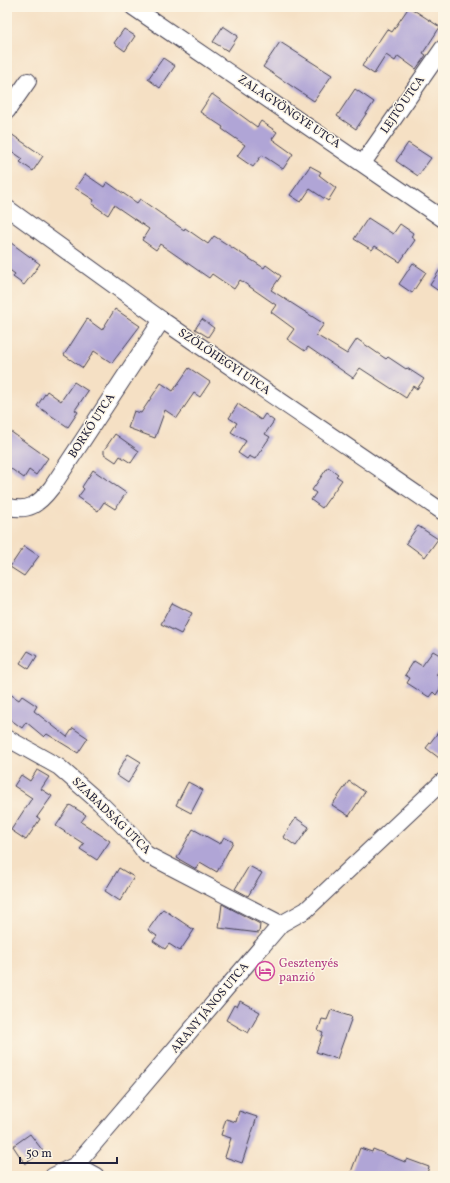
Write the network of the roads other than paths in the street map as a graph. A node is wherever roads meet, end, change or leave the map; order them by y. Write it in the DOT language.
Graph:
graph roads {
  1 [pos="133,7"];
  2 [pos="443,48"];
  3 [pos="28,81"];
  4 [pos="7,111"];
  5 [pos="363,162"];
  6 [pos="7,208"];
  7 [pos="443,219"];
  8 [pos="162,320"];
  9 [pos="7,506"];
  10 [pos="443,512"];
  11 [pos="7,738"];
  12 [pos="443,781"];
  13 [pos="281,924"];
  14 [pos="76,1165"];
  15 [pos="53,1176"];
  16 [pos="96,1176"];
  1 -- 5 [label="street, ZALAGYÖNGYE UTCA"];
  2 -- 5 [label="street, LEJTŐ UTCA"];
  3 -- 4 [label="street"];
  5 -- 7 [label="street, ZALAGYÖNGYE UTCA"];
  6 -- 8 [label="street, SZŐLŐHEGYI UTCA"];
  8 -- 9 [label="street, BORKŐ UTCA"];
  8 -- 10 [label="street, SZŐLŐHEGYI UTCA"];
  11 -- 13 [label="street, SZABADSÁG UTCA"];
  12 -- 13 [label="street, ARANY JÁNOS UTCA"];
  13 -- 14 [label="street, ARANY JÁNOS UTCA"];
  14 -- 15 [label="street"];
  14 -- 16 [label="street"];
}
